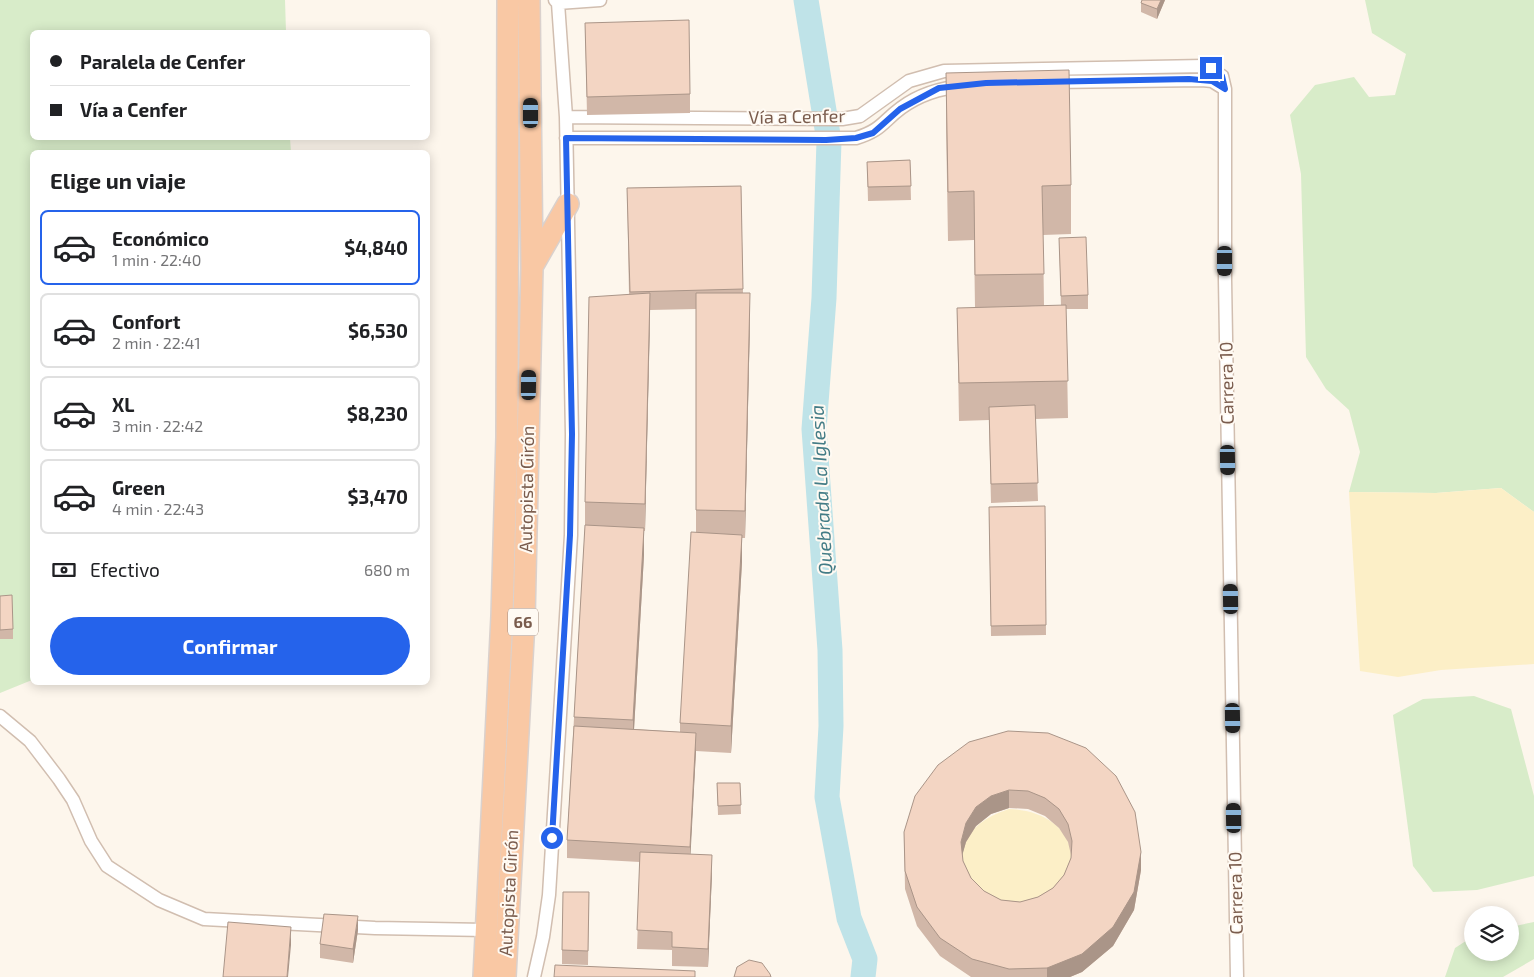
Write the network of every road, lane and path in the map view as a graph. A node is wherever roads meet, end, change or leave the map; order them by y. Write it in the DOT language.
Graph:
graph roads {
  1 [pos="508,0"];
  2 [pos="530,0"];
  3 [pos="600,0"];
  4 [pos="557,2"];
  5 [pos="1035,82"];
  6 [pos="977,84"];
  7 [pos="1225,89"];
  8 [pos="566,117"];
  9 [pos="566,138"];
  10 [pos="568,204"];
  11 [pos="532,268"];
  12 [pos="0,716"];
  13 [pos="486,930"];
  14 [pos="484,977"];
  15 [pos="505,977"];
  16 [pos="534,977"];
  17 [pos="1237,977"];
  1 -- 13 [label="highway, Autopista Girón / 66"];
  2 -- 11 [label="highway, Autopista Girón / 66"];
  3 -- 4 [label="street"];
  4 -- 8 [label="street"];
  5 -- 7 [label="street"];
  6 -- 9 [label="street, Vía a Cenfer"];
  7 -- 8 [label="street, Vía a Cenfer"];
  7 -- 17 [label="street, Carrera 10"];
  8 -- 9 [label="street"];
  9 -- 10 [label="street"];
  10 -- 11 [label="highway"];
  10 -- 16 [label="street"];
  11 -- 15 [label="highway, Autopista Girón / 66"];
  12 -- 13 [label="street"];
  13 -- 14 [label="highway, Autopista Girón / 66"];
}
